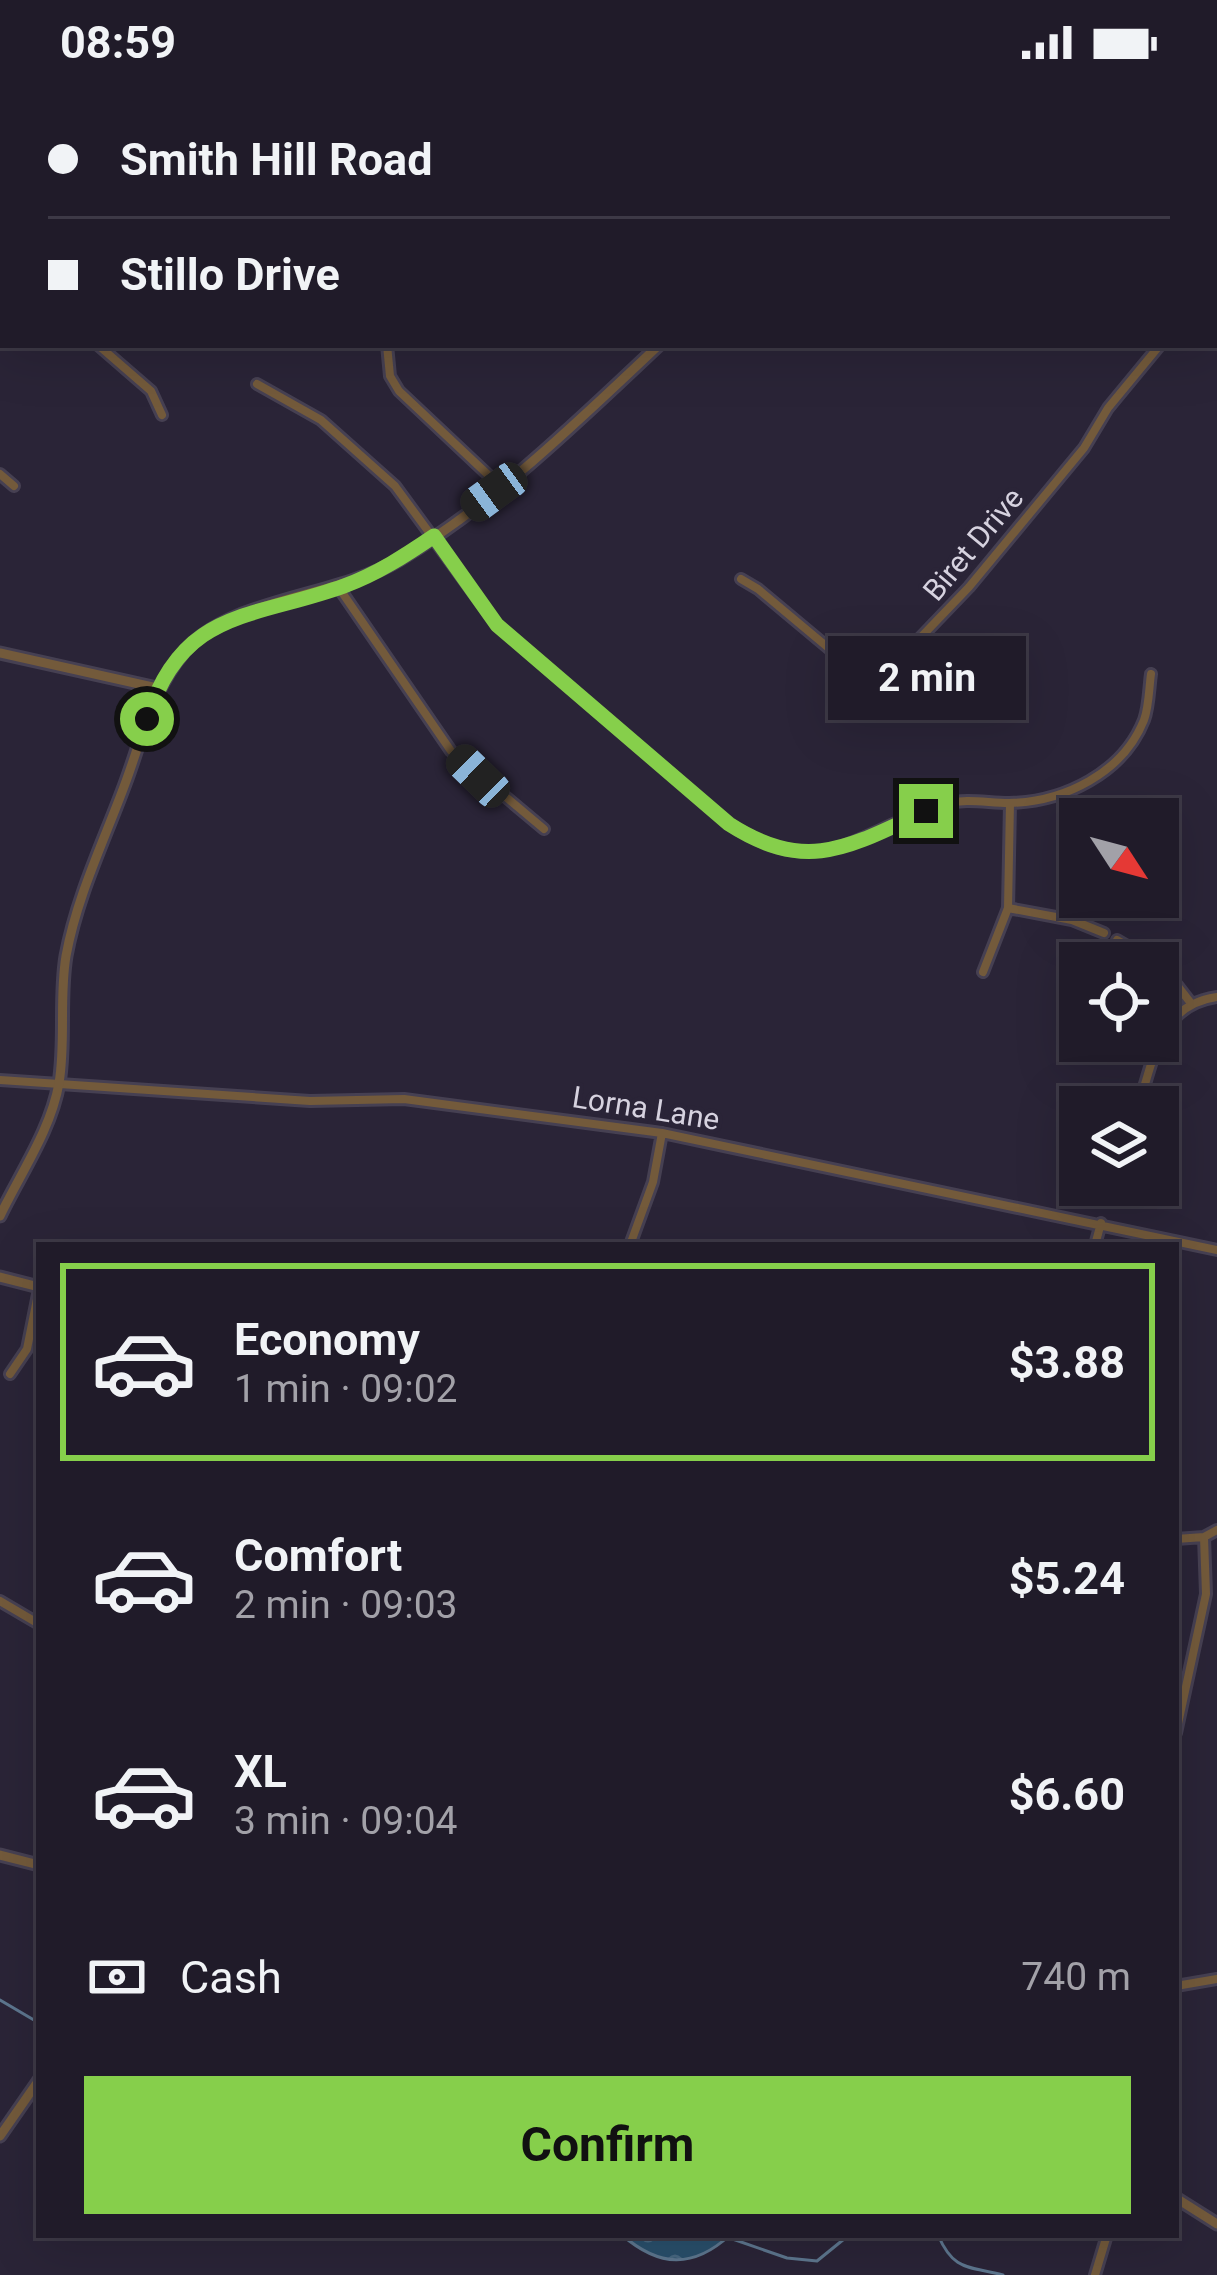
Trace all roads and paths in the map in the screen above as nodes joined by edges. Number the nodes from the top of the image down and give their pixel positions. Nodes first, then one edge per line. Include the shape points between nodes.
1 (101, 348) edge
2 (387, 348) edge
3 (655, 348) edge
4 (1158, 348) edge
5 (257, 384) dead end
6 (162, 416) dead end
7 (0, 474) edge
8 (14, 485) dead end
9 (501, 487) junction
10 (434, 536) junction
11 (741, 580) dead end
12 (339, 588) junction
13 (0, 653) edge
14 (1151, 674) dead end
15 (157, 688) junction
16 (1010, 803) junction
17 (544, 829) dead end
18 (1008, 908) junction
19 (1104, 933) dead end
20 (1117, 940) dead end
21 (983, 972) dead end
22 (1217, 997) edge
23 (1190, 1002) junction
24 (0, 1080) edge
25 (59, 1084) junction
26 (1145, 1086) edge
27 (662, 1133) junction
28 (0, 1216) edge
29 (1101, 1223) junction
30 (631, 1242) edge
31 (1096, 1242) edge
32 (1217, 1250) edge
33 (0, 1277) edge
34 (36, 1287) edge
35 (36, 1303) edge
36 (10, 1374) dead end
37 (1217, 1530) edge
38 (1204, 1537) junction
39 (1179, 1539) edge
40 (0, 1601) edge
41 (36, 1622) edge
42 (1179, 1719) edge
43 (0, 1855) edge
44 (36, 1864) edge
45 (1217, 1978) edge
46 (1179, 1985) edge
47 (36, 2084) edge
48 (0, 2136) edge
49 (1179, 2200) edge
50 (1217, 2224) edge
51 (1106, 2238) edge
52 (1095, 2275) edge

1 - 6 street via 151,391
2 - 9 street via 399,391
3 - 9 street
4 - 11 street, Biret Drive via 969,587 874,686
5 - 10 street via 321,420 394,486
7 - 8 street
9 - 10 street
10 - 12 street
10 - 16 street via 497,625 760,844 789,853 830,850 950,803
12 - 15 street via 227,620 186,649
12 - 17 street via 452,751
13 - 15 street
14 - 16 street via 1144,720 1120,756 1067,793
15 - 25 street via 74,922
16 - 18 street
18 - 19 street
18 - 21 street
20 - 23 street via 1163,967
22 - 23 street
23 - 26 street via 1162,1037
24 - 25 street, Lorna Lane
25 - 27 street, Lorna Lane via 310,1101 404,1099
25 - 28 street
27 - 29 street, Lorna Lane
27 - 30 street
29 - 31 street
29 - 32 street, Lorna Lane
33 - 34 street
35 - 36 street via 27,1349
37 - 38 street
38 - 39 street
38 - 42 street via 1206,1594
40 - 41 street
43 - 44 street
45 - 46 street
47 - 48 street
49 - 50 street
51 - 52 street

